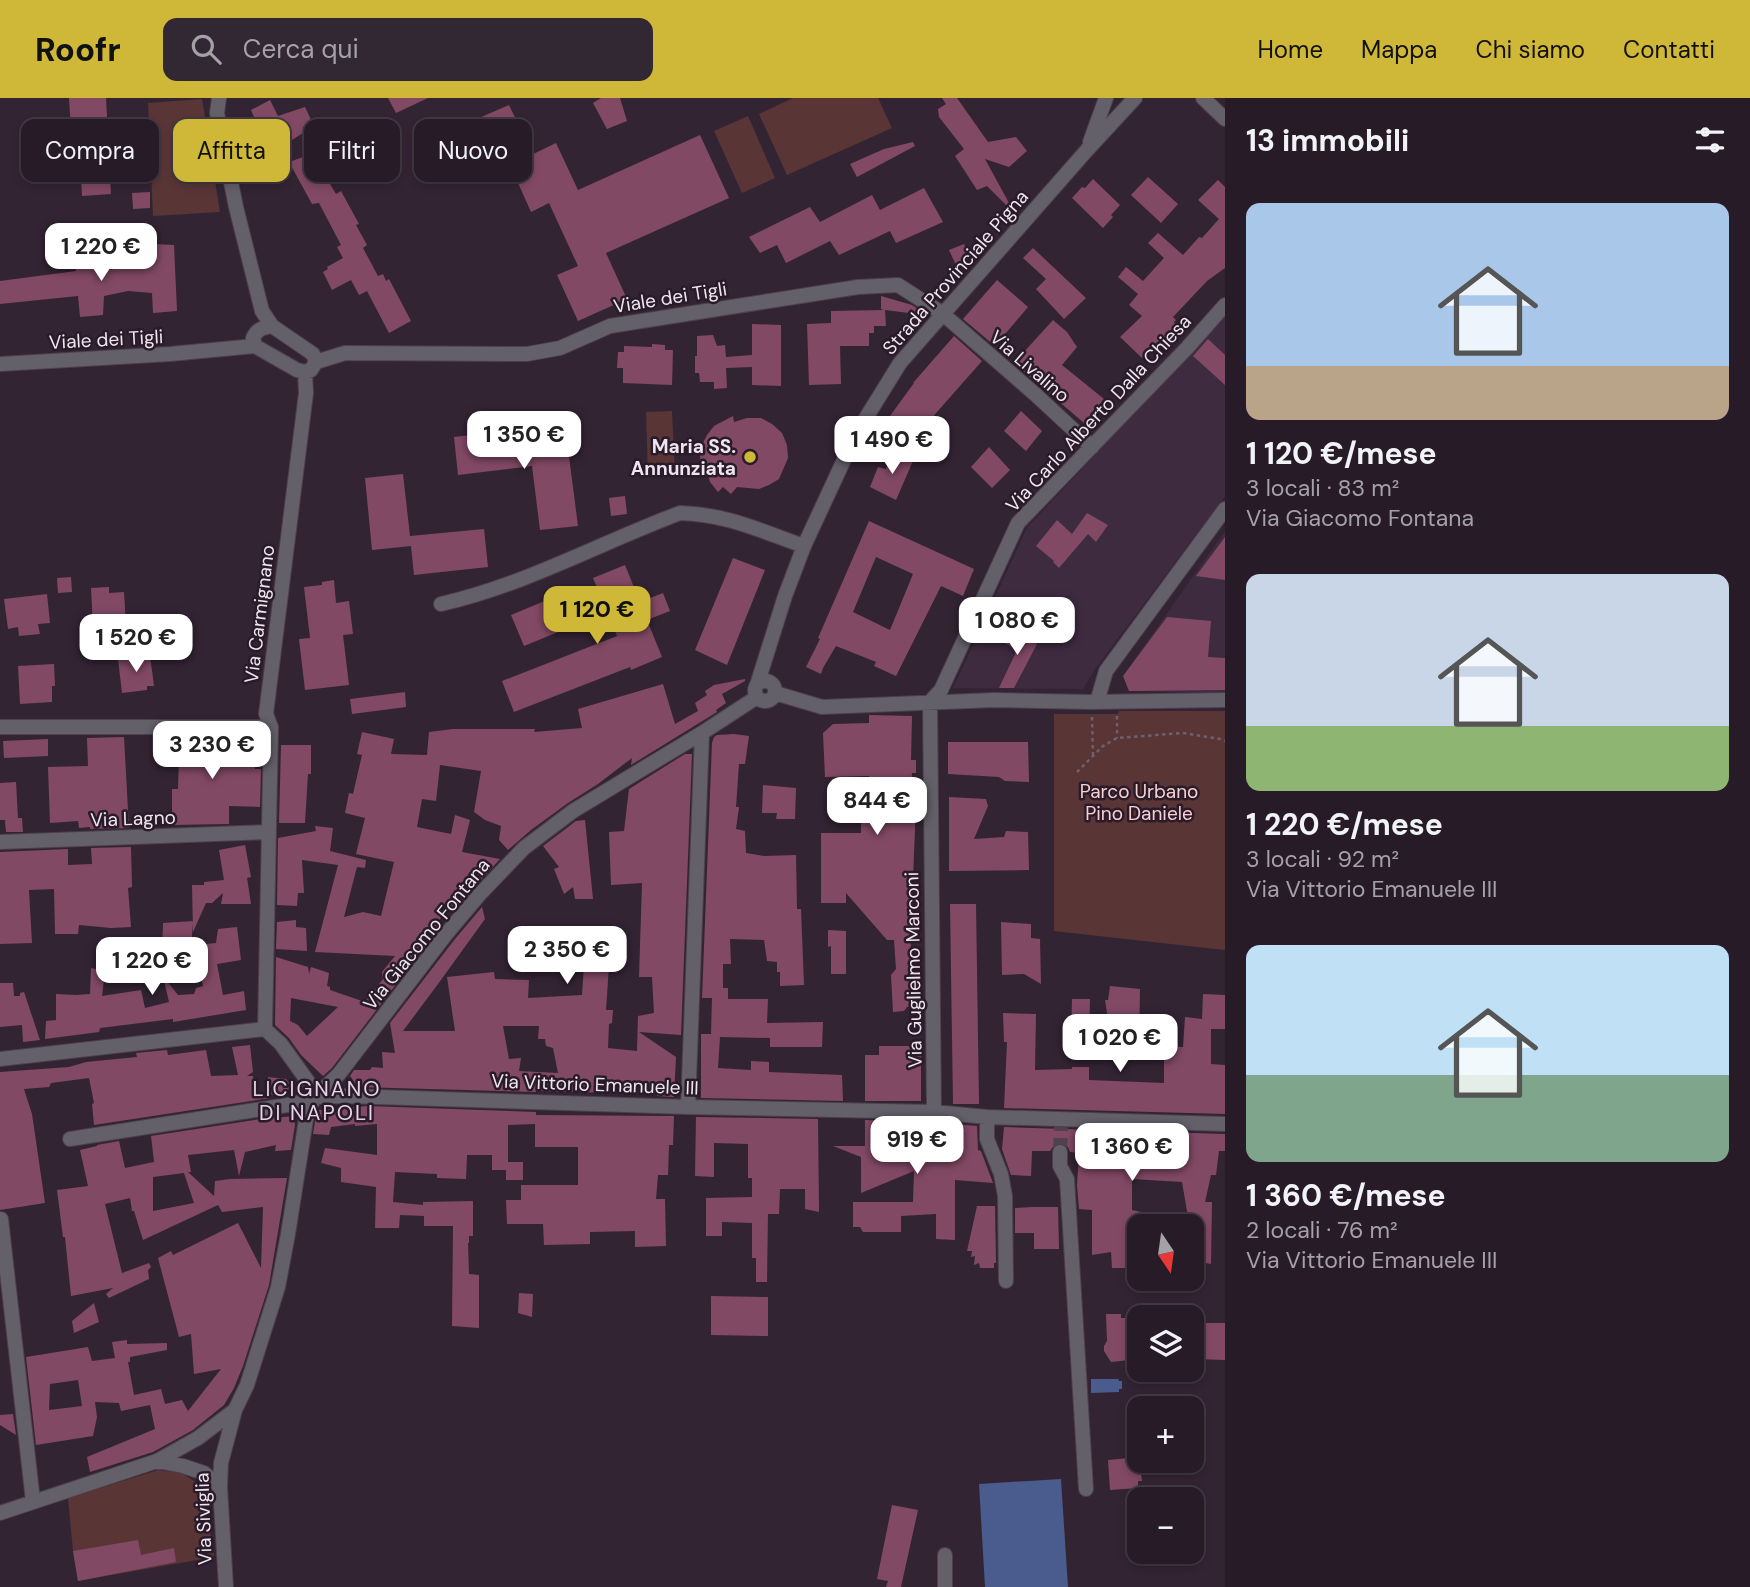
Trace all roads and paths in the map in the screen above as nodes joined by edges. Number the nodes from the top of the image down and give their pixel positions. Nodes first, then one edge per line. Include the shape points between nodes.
1 (219, 98) edge
2 (1106, 98) edge
3 (1135, 98) edge
4 (1203, 98) edge
5 (1225, 119) edge
6 (1087, 150) junction
7 (1225, 305) edge
8 (943, 314) junction
9 (272, 326) junction
10 (255, 346) junction
11 (0, 363) edge
12 (310, 367) junction
13 (1092, 447) junction
14 (1225, 509) edge
15 (804, 546) junction
16 (442, 604) dead end
17 (757, 691) junction
18 (1225, 700) edge
19 (930, 702) junction
20 (1094, 706) junction
21 (1116, 711) dead end
22 (0, 727) edge
23 (271, 727) junction
24 (702, 733) junction
25 (1117, 738) junction
26 (1225, 741) edge
27 (1093, 756) junction
28 (1077, 772) dead end
29 (268, 832) junction
30 (0, 842) edge
31 (265, 1029) junction
32 (0, 1059) edge
33 (315, 1097) junction
34 (688, 1107) junction
35 (934, 1112) junction
36 (987, 1117) junction
37 (1225, 1124) edge
38 (70, 1139) dead end
39 (1060, 1152) tunnel mouth
40 (1, 1219) edge
41 (1006, 1282) dead end
42 (235, 1410) junction
43 (158, 1461) junction
44 (220, 1487) junction
45 (1086, 1489) dead end
46 (33, 1501) junction
47 (0, 1513) edge
48 (945, 1555) dead end
49 (226, 1587) edge
50 (945, 1587) edge

1 - 9 street via 217,113 236,207 262,312
2 - 6 street
3 - 6 street, Strada Provinciale Pigna
4 - 5 street
6 - 8 street, Strada Provinciale Pigna
7 - 13 street, Via Carlo Alberto Dalla Chiesa
8 - 12 street, Viale dei Tigli via 898,285 858,287 610,326 561,348 527,354 345,353
8 - 13 street, Via Livalino
8 - 15 street, Strada Provinciale Pigna via 900,363 856,434
9 - 10 street via 256,331
9 - 12 street via 313,355
10 - 11 street, Viale dei Tigli
10 - 12 street via 297,370
12 - 23 street, Via Carmignano via 266,714
13 - 19 street, Via Carlo Alberto Dalla Chiesa via 1018,523 941,690
14 - 20 street via 1106,671
15 - 16 street via 726,518 680,513 507,586
15 - 17 street, Strada Provinciale Pigna
17 - 19 street via 763,701 775,693 822,707
17 - 24 street, Via Giacomo Fontana
18 - 20 street
19 - 20 street via 994,700
19 - 35 street, Via Guglielmo Marconi
20 - 27 path
21 - 25 path
22 - 23 street
23 - 29 street, Via Carmignano
24 - 33 street, Via Giacomo Fontana via 573,811 517,855 447,933 340,1074
24 - 34 street
25 - 26 path via 1183,733
25 - 27 path
27 - 28 path
29 - 30 street, Via Lagno
29 - 31 street, Via Carmignano
31 - 32 street
31 - 33 street via 281,1044
33 - 34 street, Via Vittorio Emanuele III
33 - 38 street via 208,1119
33 - 42 street, Via Siviglia via 307,1114 278,1287
34 - 35 street, Via Vittorio Emanuele III
35 - 36 street, Via Vittorio Emanuele III
36 - 37 street, Via Vittorio Emanuele III via 1061,1123
36 - 41 street via 987,1139 1005,1196
39 - 45 street via 1060,1166 1067,1179
40 - 46 street
42 - 43 street
42 - 44 street, Via Siviglia via 221,1463
43 - 44 street via 204,1474
43 - 46 street
44 - 49 street, Via Siviglia
46 - 47 street
48 - 50 street

